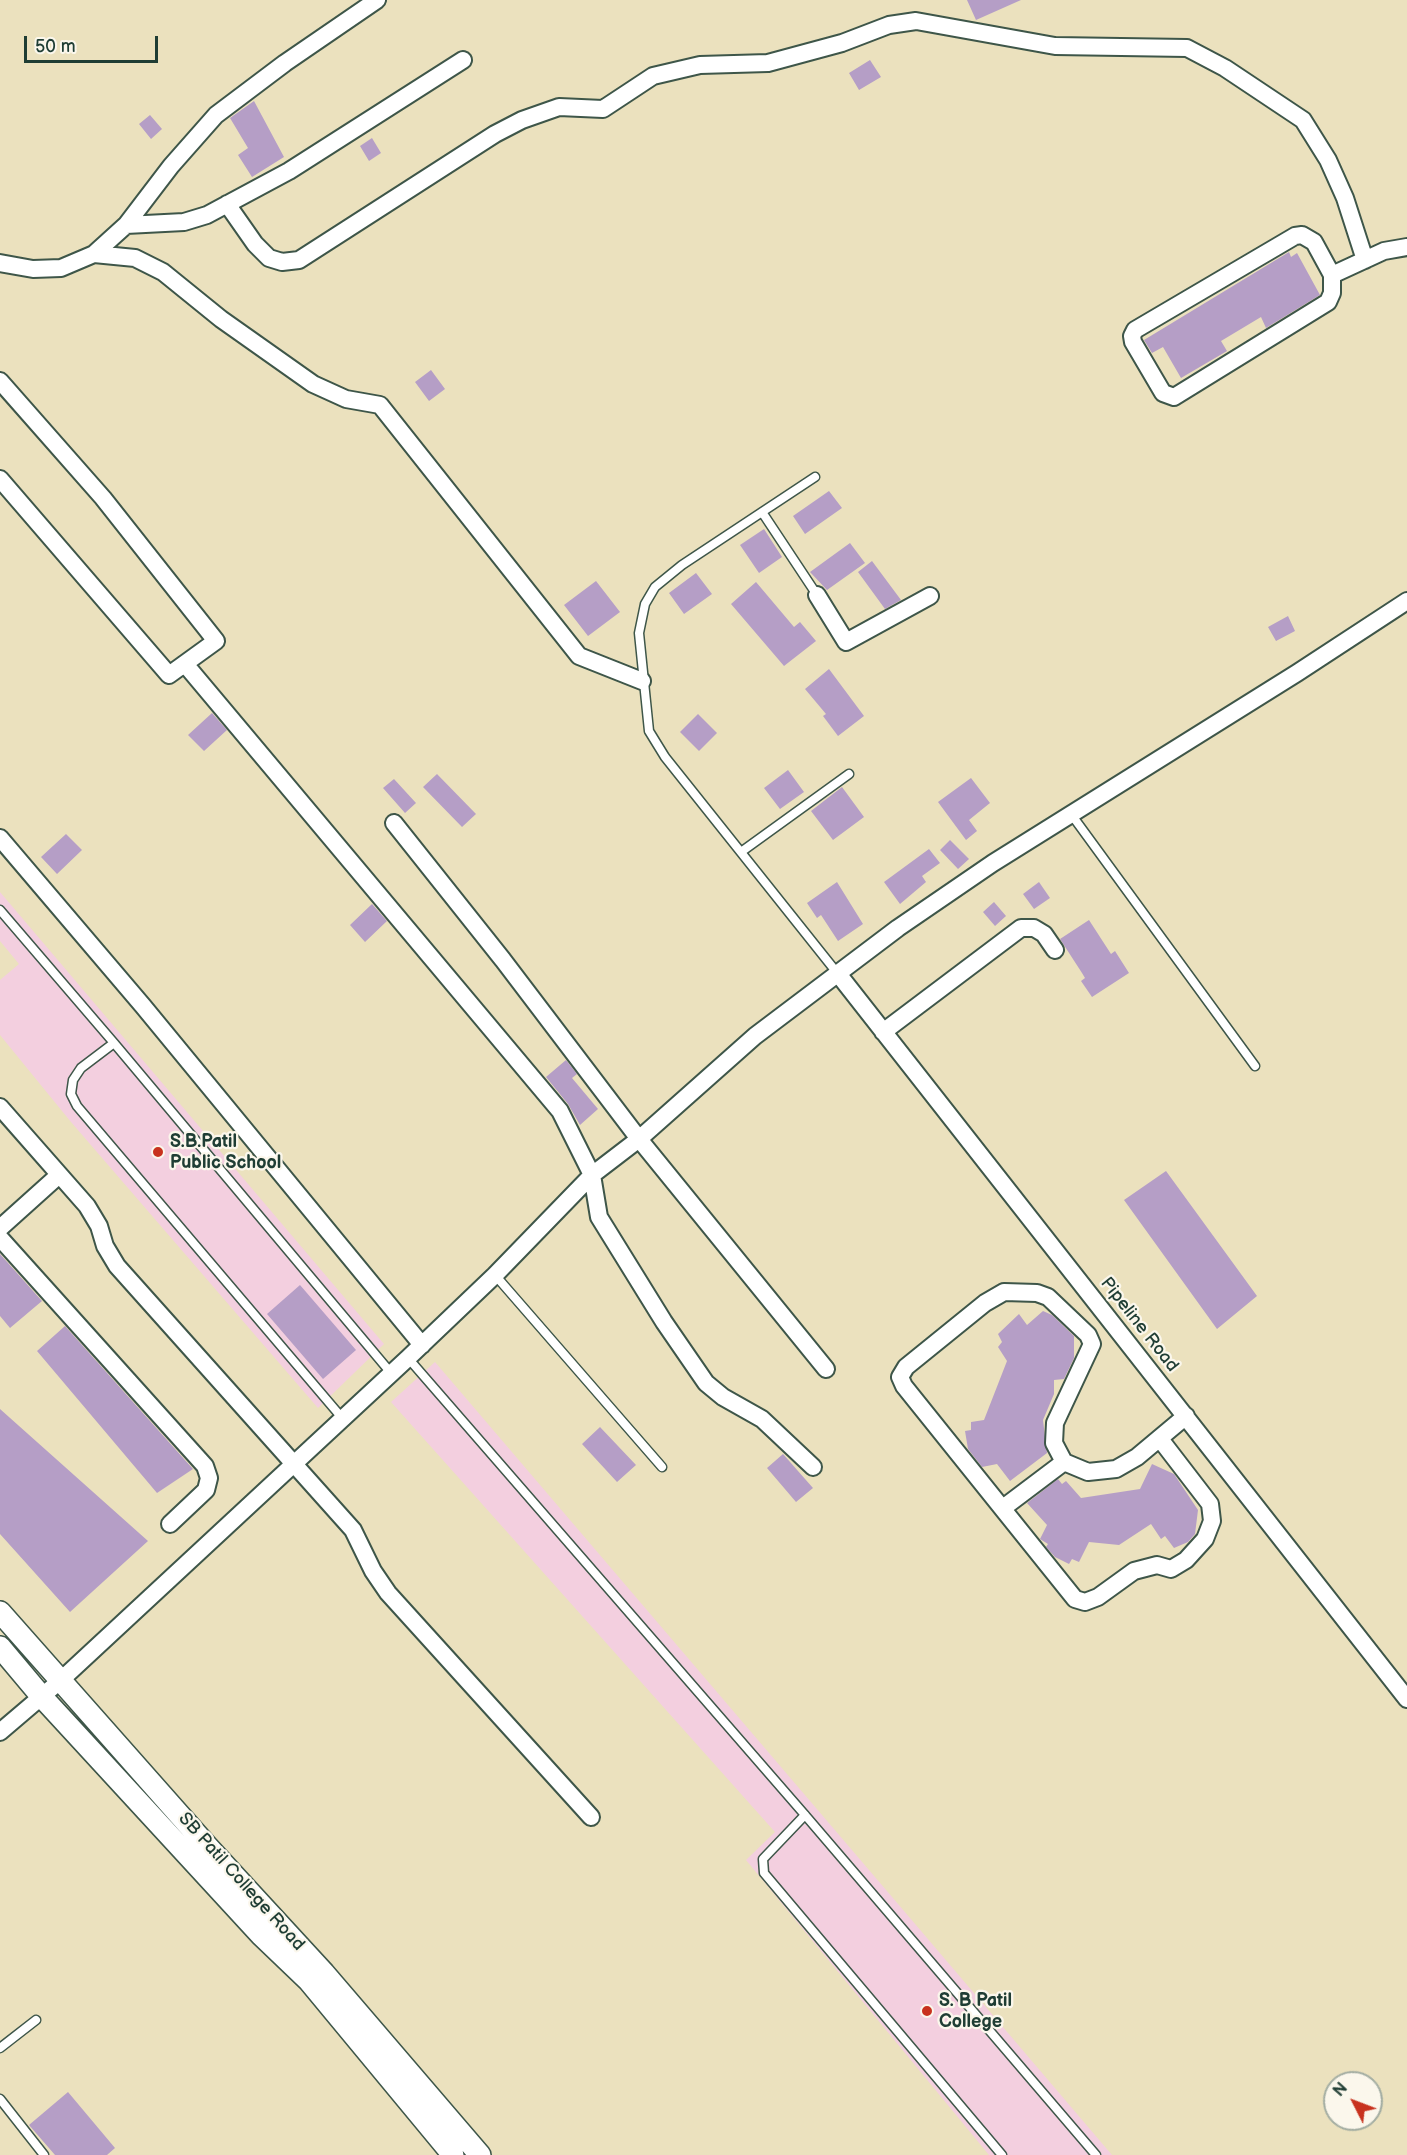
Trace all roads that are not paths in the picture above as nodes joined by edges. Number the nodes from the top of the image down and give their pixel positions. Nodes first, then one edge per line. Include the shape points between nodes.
1 (377, 0) edge
2 (463, 60) dead end
3 (227, 204) junction
4 (126, 225) junction
5 (1407, 248) edge
6 (94, 254) junction
7 (1365, 260) junction
8 (0, 263) edge
9 (1332, 275) junction
10 (0, 381) edge
11 (815, 477) dead end
12 (0, 479) edge
13 (762, 512) junction
14 (817, 596) joint
15 (930, 596) dead end
16 (1407, 601) edge
17 (185, 664) junction
18 (642, 681) junction
19 (849, 774) dead end
20 (1071, 814) junction
21 (394, 823) dead end
22 (0, 838) edge
23 (741, 852) junction
24 (0, 910) edge
25 (1055, 950) dead end
26 (839, 975) junction
27 (884, 1032) junction
28 (114, 1043) junction
29 (1255, 1066) dead end
30 (0, 1107) edge
31 (639, 1139) junction
32 (59, 1175) junction
33 (592, 1175) junction
34 (0, 1228) edge
35 (0, 1238) edge
36 (495, 1275) junction
37 (422, 1345) junction
38 (408, 1358) junction
39 (825, 1369) dead end
40 (391, 1373) junction
41 (1186, 1416) junction
42 (343, 1419) junction
43 (1160, 1439) junction
44 (1064, 1462) junction
45 (294, 1464) junction
46 (662, 1467) dead end
47 (813, 1467) dead end
48 (1003, 1508) junction
49 (170, 1524) dead end
50 (0, 1612) edge
51 (0, 1647) edge
52 (61, 1680) junction
53 (42, 1697) junction
54 (1407, 1699) edge
55 (0, 1732) edge
56 (805, 1815) junction
57 (591, 1817) dead end
58 (176, 1827) junction
59 (269, 1928) junction
60 (36, 2020) dead end
61 (0, 2048) edge
62 (0, 2099) edge
63 (44, 2155) edge
64 (453, 2155) edge
65 (480, 2155) edge
66 (1002, 2155) edge
67 (1096, 2155) edge

1 - 4 street via 216,115
2 - 3 street via 289,171
3 - 4 street via 184,222
3 - 7 street via 269,258 282,262 299,260 522,120 559,107 603,109 653,76 690,67 768,63 842,43 889,25 916,21 1055,45 1188,48 1303,120 1328,160 1345,198
4 - 6 street
5 - 7 street via 1391,249
6 - 8 street via 61,268 33,269
6 - 18 street via 135,258 163,272 221,319 314,384 346,399 380,405 579,656
7 - 9 street
9 - 9 street via 1332,293 1321,308 1174,398 1163,393 1133,342 1132,336 1142,325 1295,236 1302,235 1314,242
10 - 17 street via 103,498 216,641
11 - 13 lane
12 - 17 street via 169,675
13 - 14 lane
13 - 18 lane via 682,565 655,588 645,604 639,633
14 - 15 street via 846,642
16 - 20 street
17 - 33 street via 560,1112
18 - 23 lane via 649,731
19 - 23 lane
20 - 26 street via 940,899
20 - 29 lane
21 - 31 street
22 - 37 street
23 - 26 lane
24 - 28 lane
25 - 27 street via 1044,934 1034,928 1021,928
26 - 27 street, Pipeline Road
26 - 31 street via 755,1036
27 - 41 street, Pipeline Road
28 - 40 lane
28 - 42 lane via 81,1068 72,1080 71,1094 77,1106
30 - 32 street
31 - 33 street
31 - 39 street
32 - 34 street
32 - 45 street via 87,1206 117,1266
33 - 36 street
33 - 47 street via 599,1217 706,1383 762,1419
35 - 49 street via 205,1466 209,1479 206,1490
36 - 37 street
36 - 46 lane
37 - 38 street
38 - 40 street
38 - 56 lane
40 - 42 street
41 - 43 street
41 - 54 street, Pipeline Road
42 - 45 street
43 - 44 street via 1116,1469 1088,1472
43 - 48 street via 1210,1504 1212,1521 1205,1539 1186,1560 1171,1569 1157,1565 1134,1571 1098,1598 1085,1602 1075,1599
44 - 48 street
44 - 48 street via 1054,1443 1054,1423 1092,1344 1088,1335 1048,1297 1004,1292 906,1367 900,1377
45 - 52 street
45 - 57 street via 353,1530 388,1593
50 - 52 street, SB Patil College Road
51 - 53 street, SB Patil College Road
52 - 53 street
52 - 58 street, SB Patil College Road
53 - 55 street
53 - 58 street, SB Patil College Road
56 - 66 lane via 763,1859 764,1873
56 - 67 lane
58 - 59 street, SB Patil College Road
59 - 64 street, SB Patil College Road
59 - 65 street, SB Patil College Road
60 - 61 lane
62 - 63 lane

